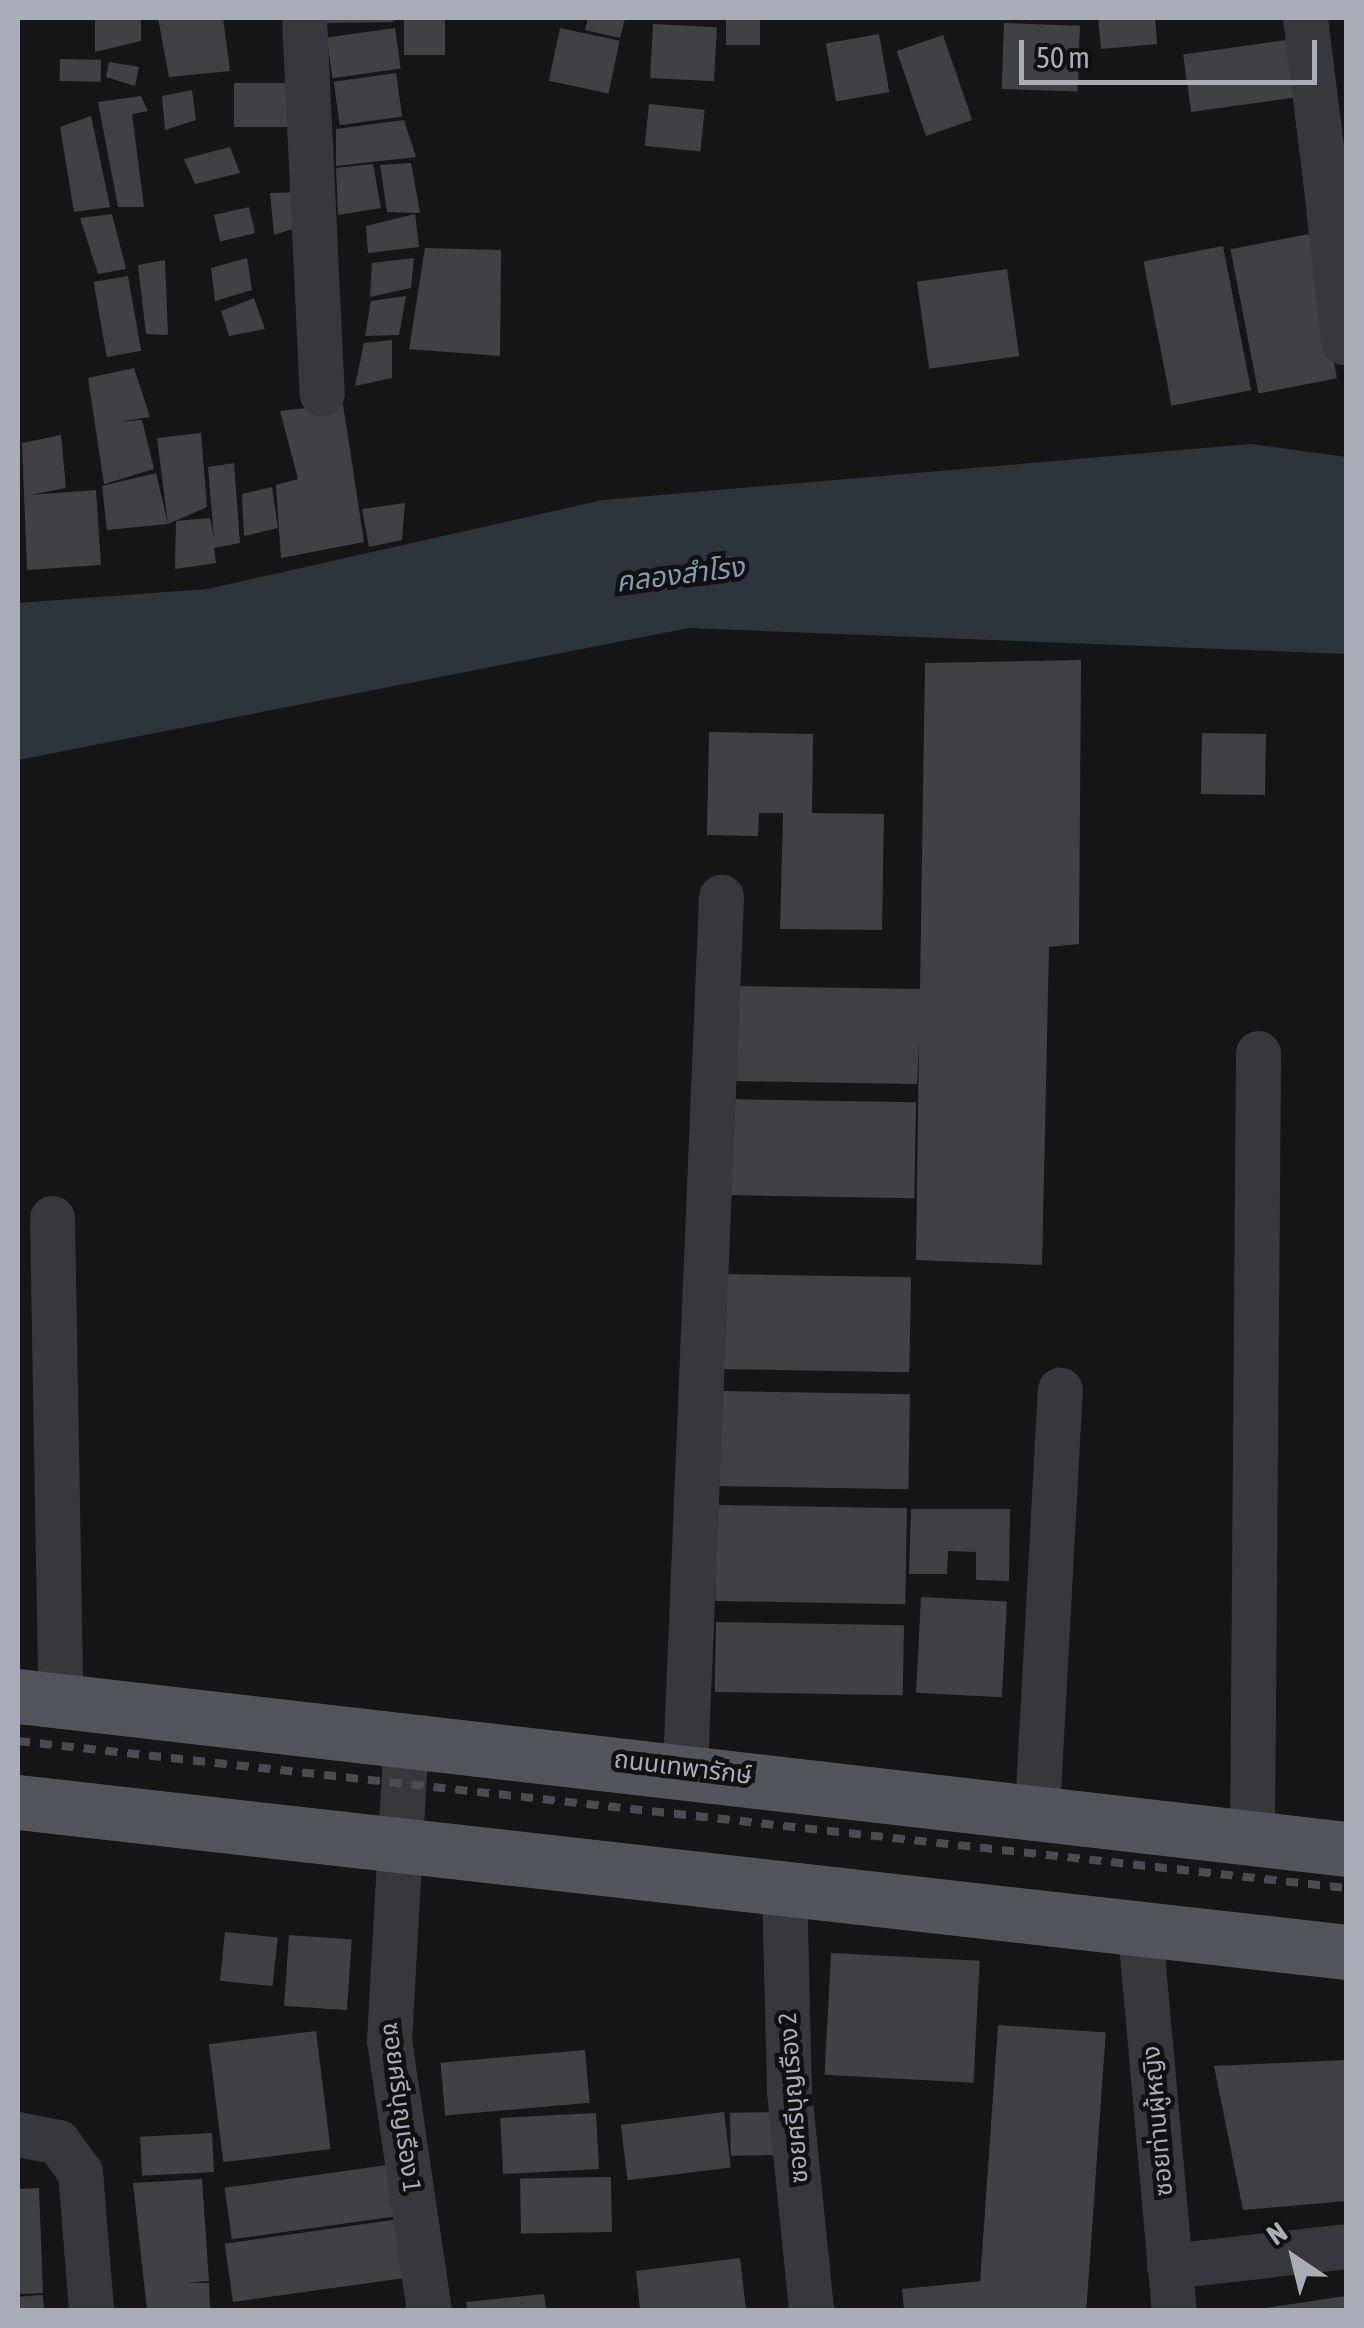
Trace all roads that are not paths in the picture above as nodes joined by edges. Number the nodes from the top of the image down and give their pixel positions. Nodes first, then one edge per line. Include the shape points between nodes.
1 (304, 18) edge
2 (1305, 18) edge
3 (1336, 178) edge
4 (1343, 342) dead end
5 (322, 394) dead end
6 (720, 897) dead end
7 (1258, 1054) dead end
8 (52, 1218) dead end
9 (1060, 1390) dead end
10 (39, 1698) edge
11 (406, 1736) junction
12 (685, 1767) junction
13 (18, 1802) edge
14 (1037, 1811) junction
15 (1252, 1837) junction
16 (401, 1842) junction
17 (1346, 1849) edge
18 (784, 1886) junction
19 (1140, 1932) junction
20 (1346, 1952) edge
21 (18, 2134) edge
22 (1346, 2246) edge
23 (1169, 2266) junction
24 (91, 2310) edge
25 (430, 2310) edge
26 (811, 2310) edge
27 (1174, 2310) edge

1 - 5 street
2 - 3 street
3 - 4 street
6 - 12 street
7 - 15 street
8 - 10 street
9 - 14 street
10 - 11 main road, ถนนเทพารักษ์
11 - 12 main road, ถนนเทพารักษ์
11 - 16 street, ซอยศรีบุญเรือง 1
12 - 14 main road, ถนนเทพารักษ์
13 - 16 main road
14 - 15 main road, ถนนเทพารักษ์
15 - 17 main road, ถนนเทพารักษ์
16 - 18 main road
16 - 25 street, ซอยศรีบุญเรือง 1 via 389,2040
18 - 19 main road
18 - 26 street, ซอยศรีบุญเรือง 2 via 789,2092
19 - 20 main road
19 - 23 street, ซอยท่านผู้หญิง
21 - 24 street via 58,2142 80,2172
22 - 23 street
23 - 27 street, ซอยท่านผู้หญิง

